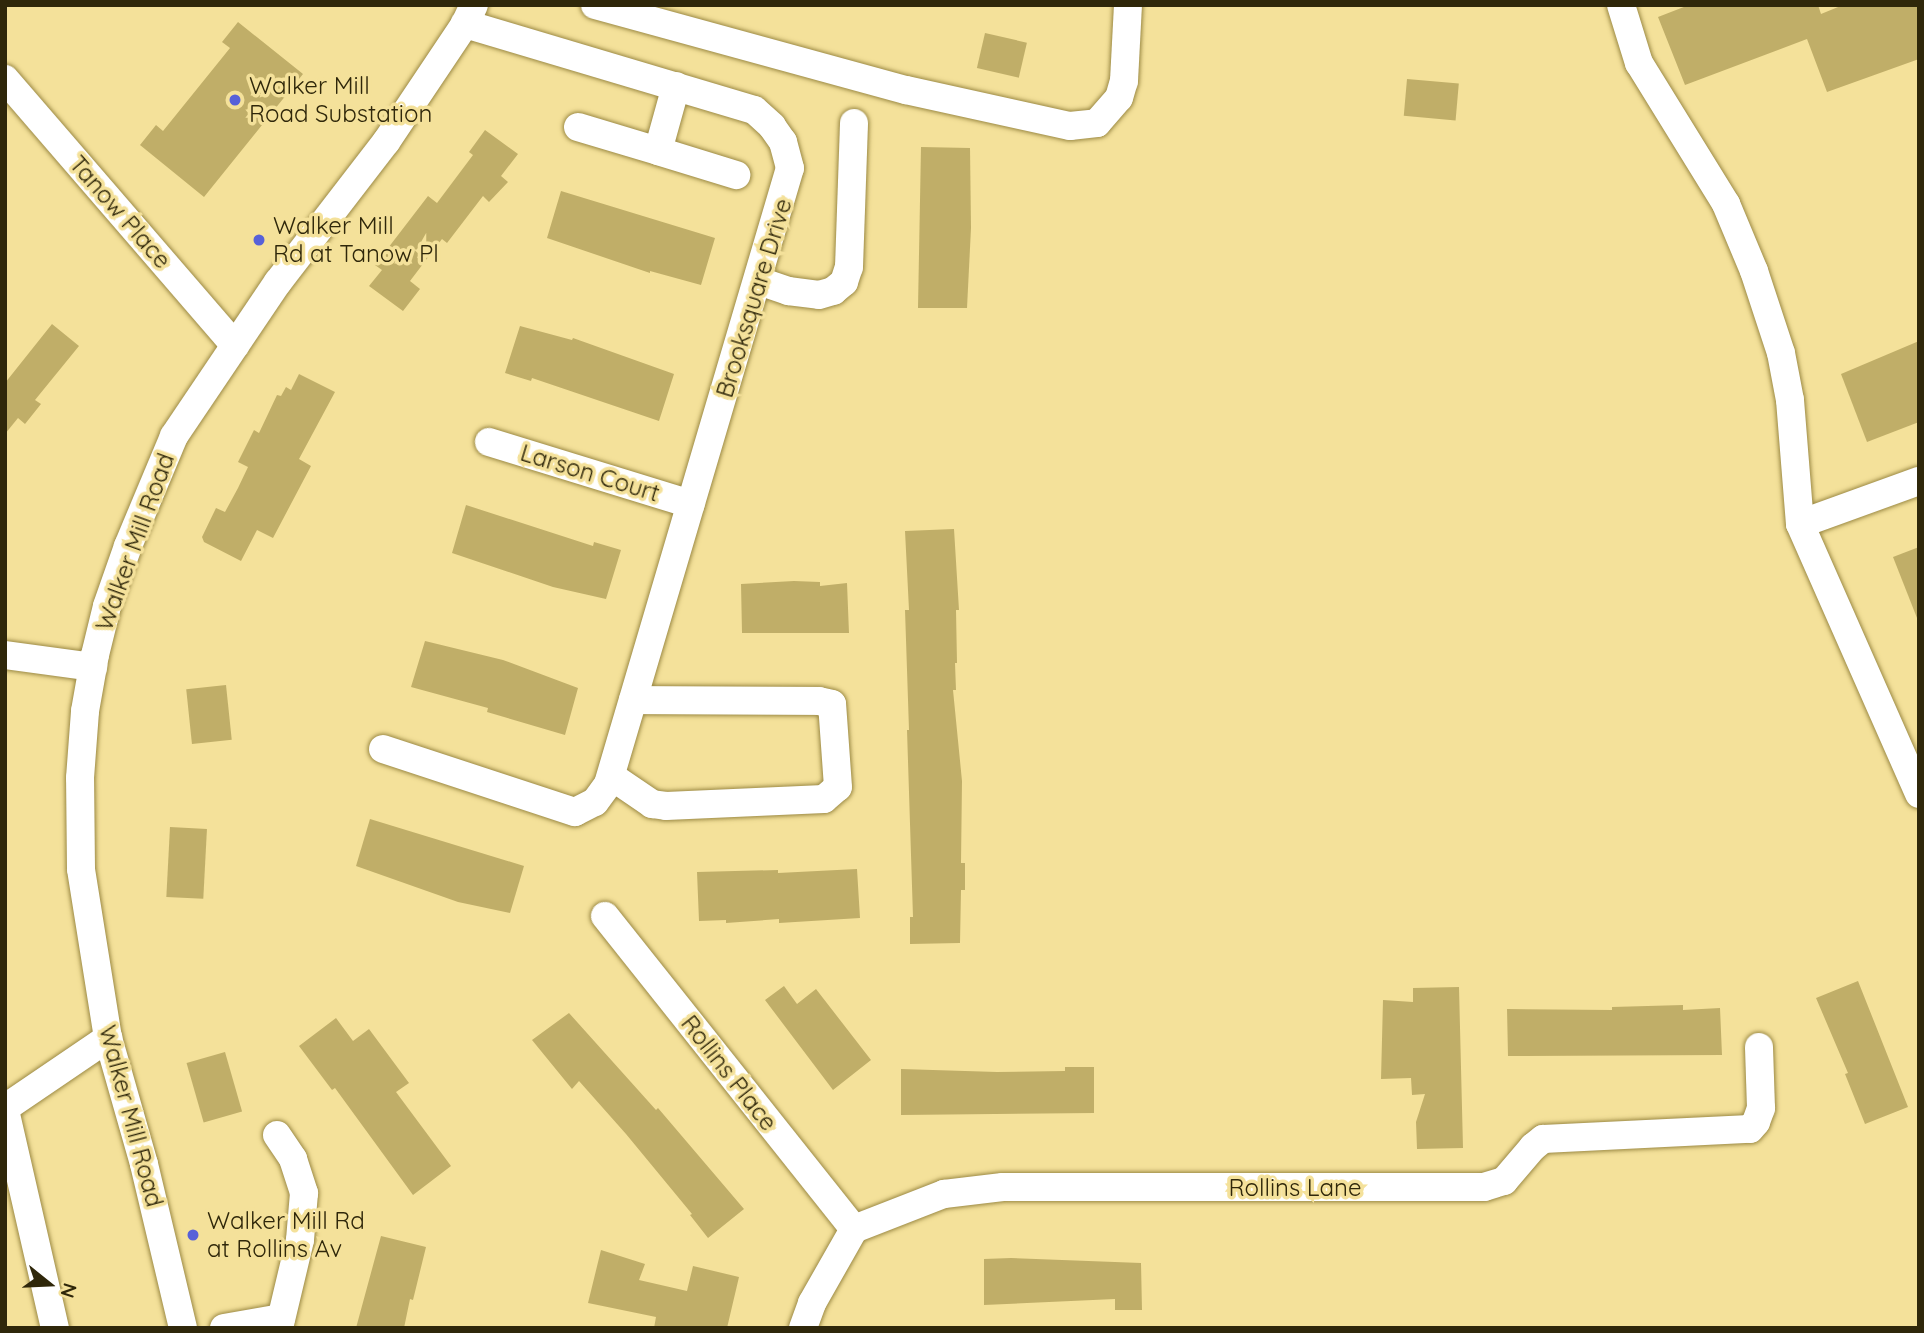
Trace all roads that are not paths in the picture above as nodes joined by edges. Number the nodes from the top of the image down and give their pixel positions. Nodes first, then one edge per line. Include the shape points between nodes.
1 (595, 5) edge
2 (1128, 5) edge
3 (1621, 5) edge
4 (469, 15) edge
5 (5, 79) edge
6 (676, 86) junction
7 (854, 123) dead end
8 (578, 127) dead end
9 (658, 151) junction
10 (736, 175) dead end
11 (759, 281) junction
12 (235, 345) junction
13 (489, 442) dead end
14 (1919, 481) edge
15 (691, 504) junction
16 (1800, 524) junction
17 (5, 655) edge
18 (93, 667) junction
19 (633, 700) junction
20 (383, 750) dead end
21 (610, 780) junction
22 (1919, 794) edge
23 (605, 916) dead end
24 (108, 1038) junction
25 (1759, 1047) dead end
26 (5, 1109) edge
27 (277, 1135) dead end
28 (853, 1229) junction
29 (280, 1323) edge
30 (55, 1328) edge
31 (183, 1328) edge
32 (224, 1328) edge
33 (803, 1328) edge

1 - 2 street via 906,90 1070,126 1097,123 1119,97
3 - 16 street via 1639,63 1726,205 1754,271 1781,353 1790,400
4 - 6 street, Brooksquare Drive
4 - 12 street, Walker Mill Road via 386,142
5 - 12 street, Tanow Place
6 - 9 street
6 - 11 street, Brooksquare Drive via 754,110 783,142 790,168 788,186
7 - 11 street via 849,267 844,282 833,292 818,295
8 - 9 street
9 - 10 street
11 - 15 street, Brooksquare Drive
12 - 18 street, Walker Mill Road via 174,436 153,480 107,606
13 - 15 street, Larson Court
14 - 16 street
15 - 19 street, Brooksquare Drive
16 - 22 street
17 - 18 street
18 - 24 street, Walker Mill Road via 80,778 81,869
19 - 21 street, Brooksquare Drive
19 - 21 street via 832,704 838,786 824,799 666,806 652,804
20 - 21 street via 576,812 594,802
23 - 28 street, Rollins Place
24 - 26 street
24 - 31 street, Walker Mill Road
25 - 28 street, Rollins Lane via 1761,1108 1749,1129 1544,1139 1504,1181 1484,1187 968,1189
26 - 30 street
27 - 29 street via 293,1159 304,1193 300,1240
28 - 33 street
29 - 32 street

